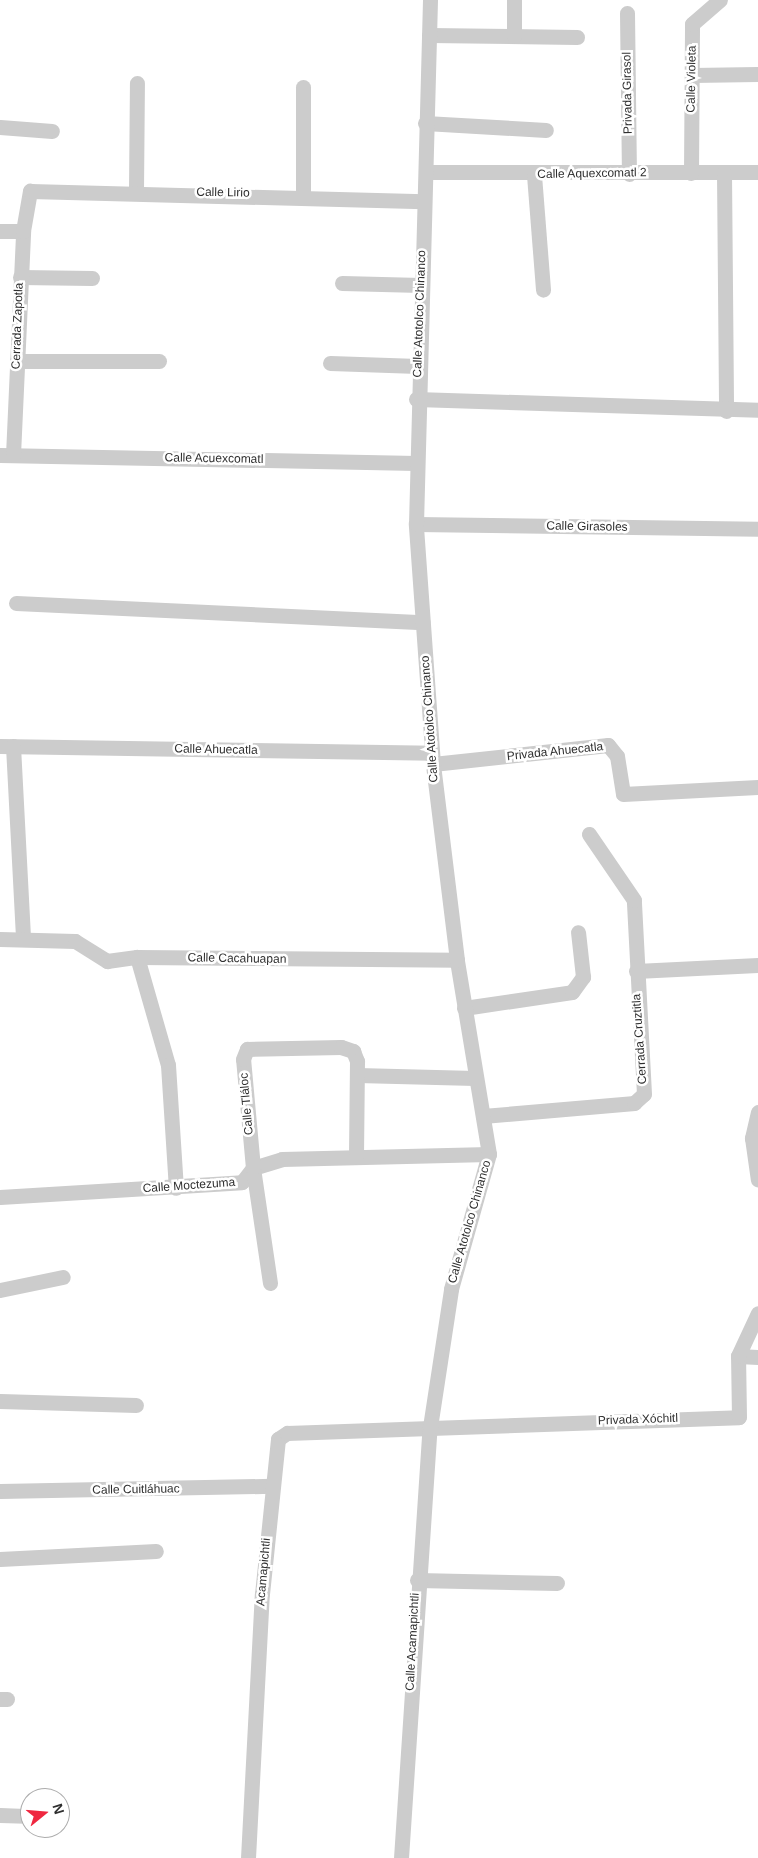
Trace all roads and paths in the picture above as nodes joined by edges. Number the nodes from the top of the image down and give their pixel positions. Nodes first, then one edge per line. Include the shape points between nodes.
1 (430, 0) edge
2 (514, 0) edge
3 (720, 0) edge
4 (627, 13) dead end
5 (429, 35) junction
6 (514, 36) junction
7 (577, 37) dead end
8 (758, 74) edge
9 (692, 75) junction
10 (137, 83) dead end
11 (303, 87) dead end
12 (425, 123) junction
13 (0, 127) edge
14 (546, 130) dead end
15 (52, 131) dead end
16 (426, 172) junction
17 (758, 172) edge
18 (691, 173) junction
19 (724, 173) junction
20 (628, 174) junction
21 (534, 175) junction
22 (136, 191) junction
23 (303, 195) junction
24 (26, 196) joint
25 (424, 200) junction
26 (0, 231) edge
27 (23, 231) junction
28 (20, 277) junction
29 (92, 278) dead end
30 (342, 283) dead end
31 (421, 284) junction
32 (543, 290) dead end
33 (17, 361) junction
34 (159, 361) dead end
35 (330, 363) dead end
36 (418, 366) junction
37 (416, 399) junction
38 (758, 410) edge
39 (726, 411) junction
40 (6, 455) edge
41 (416, 463) junction
42 (416, 524) junction
43 (758, 529) edge
44 (16, 603) dead end
45 (423, 622) junction
46 (6, 746) edge
47 (432, 758) junction
48 (758, 787) edge
49 (589, 834) dead end
50 (578, 932) dead end
51 (0, 939) edge
52 (23, 939) junction
53 (136, 957) junction
54 (457, 960) junction
55 (758, 965) edge
56 (636, 971) junction
57 (464, 1008) junction
58 (357, 1075) junction
59 (475, 1078) junction
60 (758, 1112) edge
61 (483, 1116) junction
62 (489, 1154) junction
63 (356, 1157) junction
64 (253, 1168) junction
65 (758, 1180) edge
66 (176, 1188) junction
67 (0, 1198) edge
68 (63, 1277) dead end
69 (270, 1283) dead end
70 (0, 1290) edge
71 (758, 1313) edge
72 (738, 1356) junction
73 (758, 1357) edge
74 (0, 1401) edge
75 (136, 1405) dead end
76 (430, 1427) junction
77 (272, 1486) junction
78 (0, 1491) edge
79 (156, 1551) dead end
80 (0, 1559) edge
81 (417, 1580) junction
82 (557, 1583) dead end
83 (0, 1815) edge
84 (20, 1816) edge
85 (248, 1858) edge
86 (401, 1858) edge

1 - 5 street, Calle Atotolco Chinanco
2 - 6 street
3 - 9 street, Calle Violeta via 692,24
4 - 20 street, Privada Girasol
5 - 6 street
5 - 12 street, Calle Atotolco Chinanco
6 - 7 street
8 - 9 street
9 - 18 street, Calle Violeta
10 - 22 street
11 - 23 street
12 - 14 street
12 - 16 street, Calle Atotolco Chinanco
13 - 15 street
16 - 21 street, Calle Aquexcomatl 2
16 - 25 street, Calle Atotolco Chinanco
17 - 19 street, Calle Aquexcomatl 2
18 - 19 street, Calle Aquexcomatl 2
18 - 20 street, Calle Aquexcomatl 2
19 - 39 street
20 - 21 street, Calle Aquexcomatl 2
21 - 32 street
22 - 23 street, Calle Lirio
22 - 24 street, Calle Lirio via 35,189
23 - 25 street, Calle Lirio
24 - 27 street, Cerrada Zapotla
25 - 31 street, Calle Atotolco Chinanco
26 - 27 street
27 - 28 street, Cerrada Zapotla
28 - 29 street
28 - 33 street, Cerrada Zapotla
30 - 31 street
31 - 36 street, Calle Atotolco Chinanco
33 - 34 street
33 - 40 street, Cerrada Zapotla
35 - 36 street
36 - 37 street, Calle Atotolco Chinanco
37 - 39 street
37 - 41 street, Calle Atotolco Chinanco
38 - 39 street
40 - 41 street, Calle Acuexcomatl
41 - 42 street, Calle Atotolco Chinanco
42 - 43 street, Calle Girasoles
42 - 45 street, Calle Atotolco Chinanco
44 - 45 street
45 - 47 street, Calle Atotolco Chinanco
46 - 47 street, Calle Ahuecatla
46 - 52 street
47 - 48 street, Privada Ahuecatla via 608,745 617,756 623,794
47 - 54 street, Calle Atotolco Chinanco
49 - 56 street via 634,900
50 - 57 street via 583,976 572,992
51 - 52 street
52 - 53 street, Calle Cacahuapan via 75,941 107,961
53 - 54 street, Calle Cacahuapan
53 - 66 street via 168,1065
54 - 57 street, Calle Atotolco Chinanco
55 - 56 street
56 - 61 street, Cerrada Cruztitla via 644,1094 634,1103
57 - 59 street, Calle Atotolco Chinanco
58 - 59 street
58 - 63 street, Calle Tláloc
58 - 64 street, Calle Tláloc via 353,1051 341,1047 247,1049 243,1059
59 - 61 street, Calle Atotolco Chinanco
60 - 65 street via 752,1138
61 - 62 street, Calle Atotolco Chinanco
62 - 63 street, Calle Moctezuma
62 - 76 street, Calle Atotolco Chinanco via 451,1289
63 - 64 street, Calle Moctezuma via 282,1159
64 - 66 street, Calle Moctezuma via 242,1182
64 - 69 street, Calle Tláloc
66 - 67 street, Calle Moctezuma
68 - 70 street
71 - 72 street, Privada Xóchitl
72 - 73 street
72 - 76 street, Privada Xóchitl via 739,1417
74 - 75 street
76 - 77 street, Acamapichtli via 287,1433 278,1439
76 - 81 street, Calle Acamapichtli
77 - 78 street, Calle Cuitláhuac
77 - 85 street, Acamapichtli
79 - 80 street
81 - 82 street
81 - 86 street, Calle Acamapichtli
83 - 84 street

